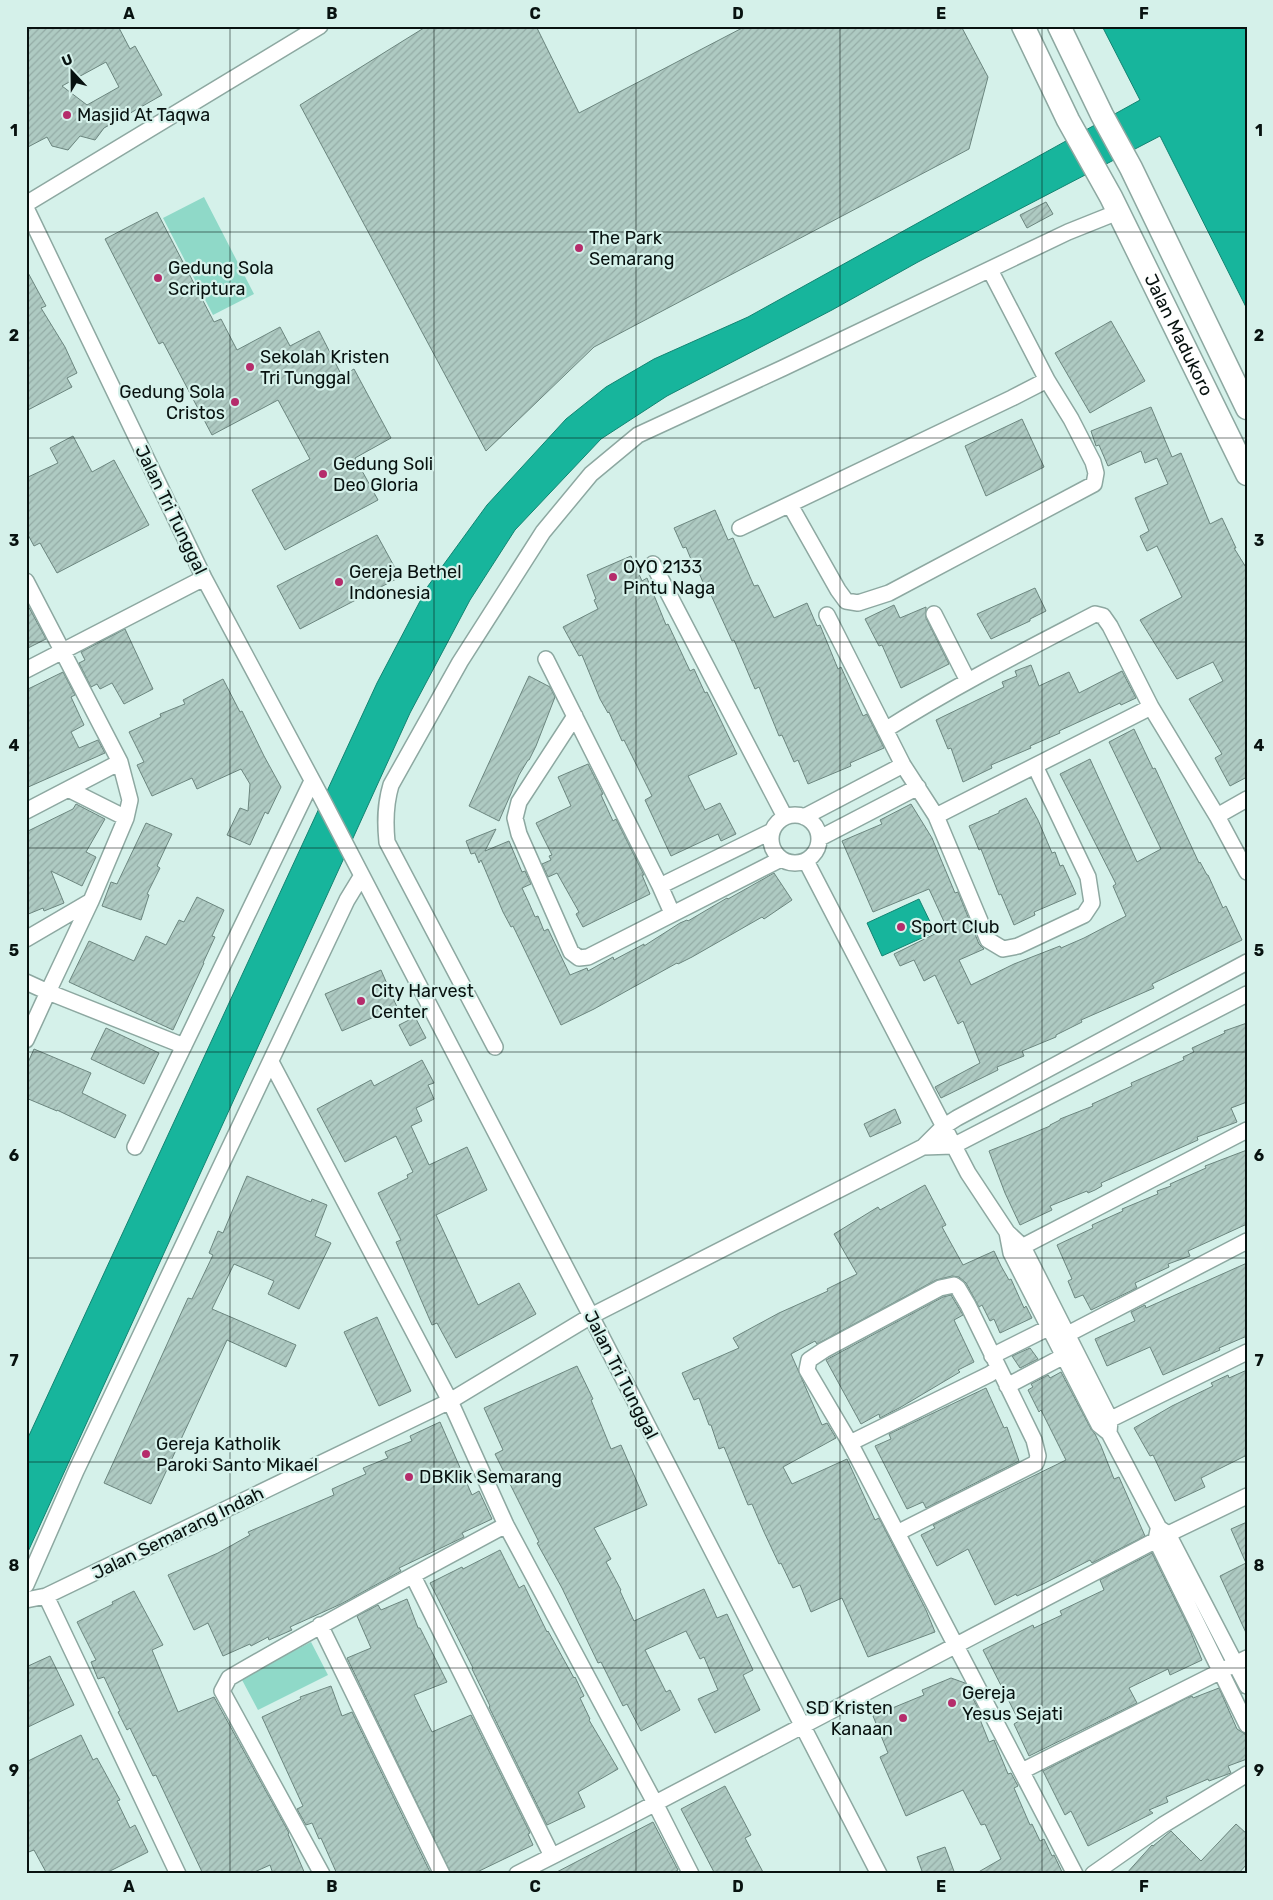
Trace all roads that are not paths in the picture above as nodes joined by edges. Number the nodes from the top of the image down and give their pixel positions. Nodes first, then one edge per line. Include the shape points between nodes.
1 (320, 26) edge
2 (1023, 26) edge
3 (1059, 26) edge
4 (1111, 198) junction
5 (26, 204) edge
6 (26, 208) edge
7 (31, 234) edge
8 (990, 270) junction
9 (1046, 380) junction
10 (1247, 408) edge
11 (1247, 474) edge
12 (790, 505) junction
13 (740, 528) dead end
14 (653, 564) dead end
15 (204, 578) junction
16 (26, 581) edge
17 (934, 614) dead end
18 (827, 615) dead end
19 (61, 651) junction
20 (546, 659) dead end
21 (26, 670) edge
22 (968, 681) junction
23 (1151, 707) junction
24 (575, 716) junction
25 (885, 730) junction
26 (120, 762) junction
27 (903, 765) junction
28 (1035, 766) junction
29 (315, 787) junction
30 (918, 787) junction
31 (68, 789) junction
32 (1247, 799) edge
33 (26, 811) edge
34 (804, 816) junction
35 (936, 816) junction
36 (1217, 816) junction
37 (126, 818) junction
38 (785, 818) junction
39 (772, 831) junction
40 (820, 838) junction
41 (781, 859) junction
42 (806, 861) junction
43 (1247, 872) edge
44 (361, 877) junction
45 (660, 886) junction
46 (91, 901) junction
47 (672, 913) junction
48 (26, 939) edge
49 (1247, 962) edge
50 (26, 982) edge
51 (48, 992) junction
52 (1247, 994) edge
53 (1128, 1026) junction
54 (26, 1040) edge
55 (184, 1046) junction
56 (495, 1047) dead end
57 (1140, 1050) junction
58 (271, 1062) junction
59 (943, 1127) junction
60 (1247, 1130) edge
61 (954, 1146) junction
62 (135, 1147) dead end
63 (923, 1147) junction
64 (1247, 1241) edge
65 (1017, 1250) junction
66 (591, 1316) junction
67 (1050, 1327) junction
68 (1068, 1334) junction
69 (1247, 1352) edge
70 (1064, 1356) junction
71 (994, 1362) junction
72 (1007, 1386) junction
73 (450, 1401) junction
74 (1106, 1426) junction
75 (850, 1443) junction
76 (1247, 1496) edge
77 (506, 1525) junction
78 (897, 1533) junction
79 (1161, 1534) junction
80 (413, 1576) junction
81 (26, 1585) edge
82 (46, 1596) junction
83 (26, 1600) edge
84 (320, 1625) junction
85 (956, 1645) junction
86 (1241, 1661) edge
87 (1220, 1672) junction
88 (1247, 1686) edge
89 (1247, 1725) edge
90 (801, 1726) junction
91 (1022, 1771) junction
92 (1247, 1774) edge
93 (655, 1803) junction
94 (552, 1856) junction
95 (178, 1874) edge
96 (322, 1874) edge
97 (442, 1874) edge
98 (517, 1874) edge
99 (691, 1874) edge
100 (879, 1874) edge
101 (1075, 1874) edge
102 (1093, 1874) edge

1 - 5 street
2 - 4 street, Jalan Madukoro
3 - 10 street, Jalan Madukoro
4 - 8 street via 1068,232
4 - 11 street, Jalan Madukoro
6 - 7 street, Jalan Tri Tunggal
7 - 15 street, Jalan Tri Tunggal
8 - 9 street
8 - 56 street via 638,435 591,474 543,532 460,662 391,785 385,823 387,842 395,859
9 - 12 street
9 - 12 street via 1093,462 1094,484 889,593 858,603 846,601
12 - 13 street
14 - 38 street
15 - 19 street
15 - 29 street, Jalan Tri Tunggal
16 - 19 street
17 - 22 street
18 - 25 street
19 - 21 street
19 - 26 street
20 - 24 street
22 - 23 street via 1095,614 1103,616 1110,626
22 - 25 street
23 - 28 street
23 - 36 street
24 - 45 street
24 - 47 street via 519,802 515,818 571,952 579,958 588,957
25 - 27 street
26 - 31 street
26 - 37 street via 130,800
27 - 30 street
27 - 34 street
28 - 35 street
28 - 35 street via 1088,877 1092,903 1084,914 1018,946 1004,949 988,940
29 - 44 street, Jalan Tri Tunggal
29 - 55 street
30 - 35 street
30 - 40 street
31 - 33 street
31 - 37 street
32 - 36 street
34 - 38 street
34 - 40 street via 812,821
36 - 43 street
37 - 46 street
38 - 39 street
39 - 41 street via 773,850
39 - 45 street
40 - 42 street via 818,847
41 - 42 street via 797,863
41 - 47 street
42 - 59 street
44 - 58 street via 347,900
44 - 66 street, Jalan Tri Tunggal
45 - 47 street
46 - 48 street
46 - 51 street
49 - 53 street
50 - 51 street
51 - 54 street
51 - 55 street
52 - 57 street
53 - 57 street
53 - 59 street
55 - 62 street
57 - 61 street
58 - 73 street
58 - 81 street via 76,1471
59 - 61 street
59 - 63 street
60 - 65 street
61 - 63 street
61 - 65 street
63 - 66 street, Jalan Semarang Indah
64 - 68 street
65 - 67 street
65 - 68 street
66 - 73 street, Jalan Semarang Indah
66 - 90 street, Jalan Tri Tunggal
67 - 70 street
67 - 71 street
68 - 74 street
69 - 74 street
70 - 72 street
70 - 74 street
71 - 72 street
71 - 75 street via 990,1374
71 - 75 street via 968,1305 954,1285 940,1288 824,1350 809,1360 807,1370
72 - 78 street via 1034,1440 1038,1456 1036,1464
73 - 77 street
73 - 82 street, Jalan Semarang Indah
74 - 79 street
75 - 78 street
76 - 79 street
77 - 80 street
77 - 93 street
78 - 85 street
79 - 85 street
79 - 86 street
79 - 87 street
80 - 84 street
80 - 94 street
82 - 83 street, Jalan Semarang Indah
82 - 95 street
84 - 96 street via 229,1678 222,1691
84 - 97 street
85 - 90 street
85 - 91 street
86 - 87 street
86 - 88 street
87 - 89 street
87 - 91 street
90 - 93 street
90 - 100 street, Jalan Tri Tunggal
91 - 101 street
92 - 102 street via 1163,1825
93 - 94 street
93 - 99 street
94 - 98 street

